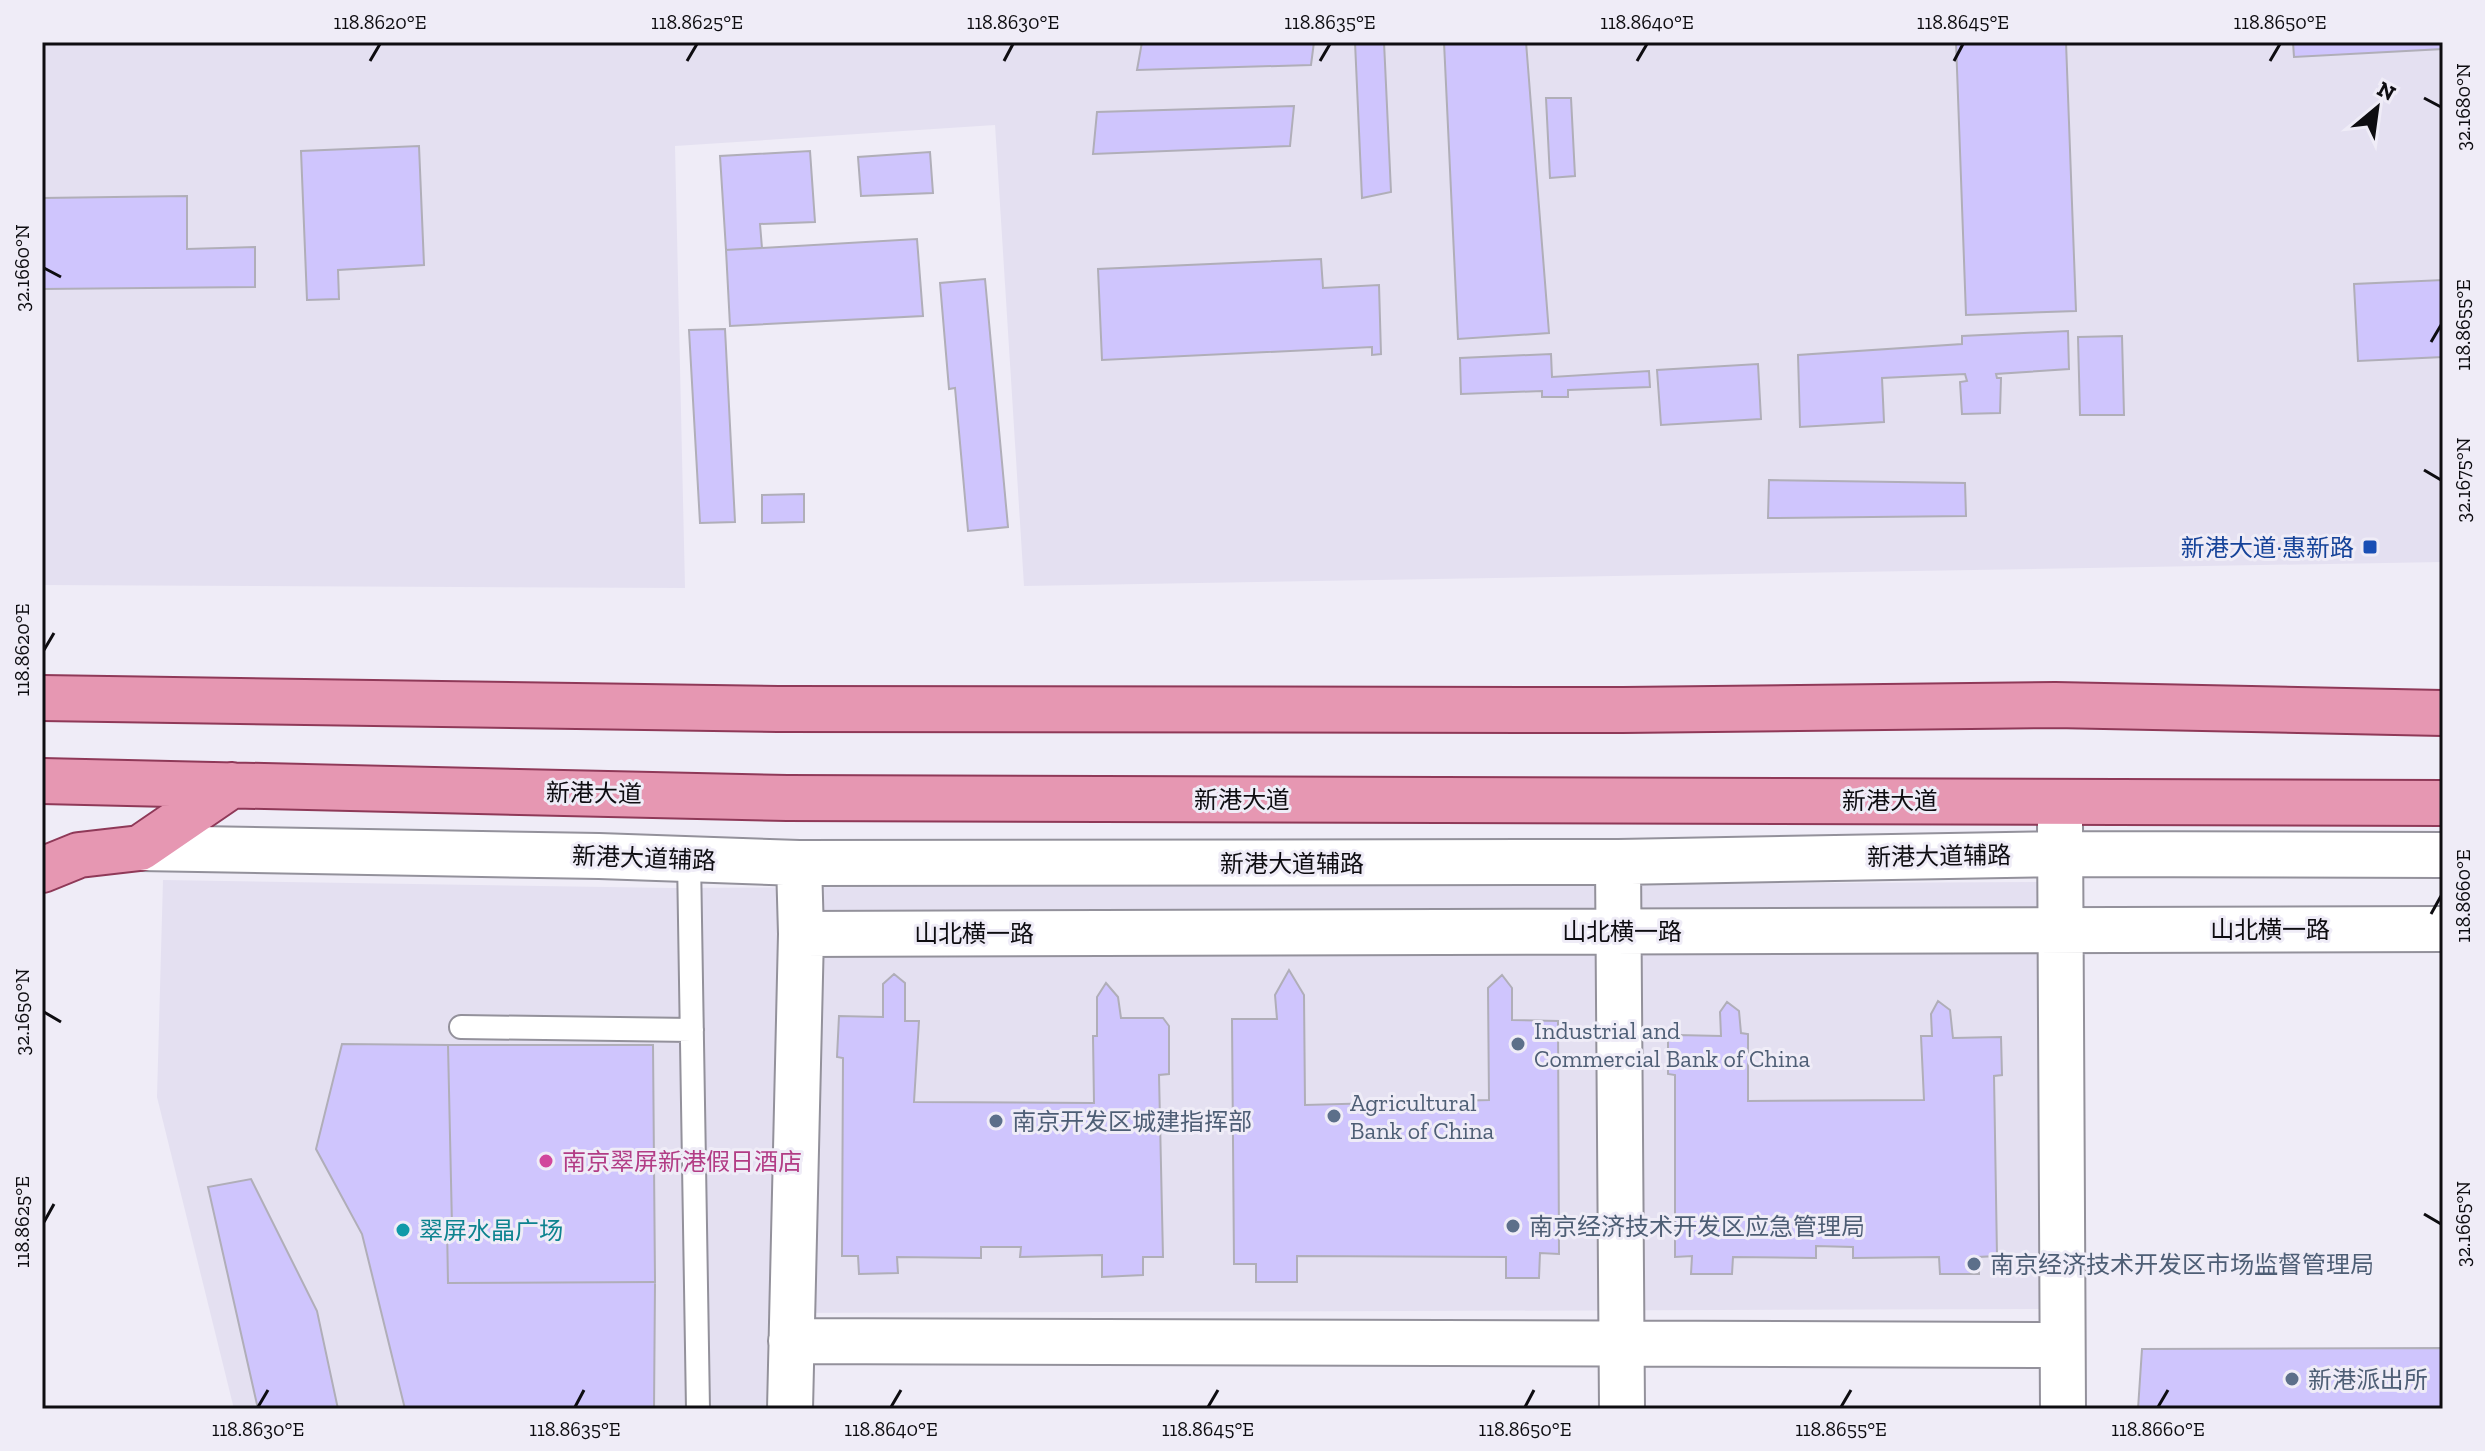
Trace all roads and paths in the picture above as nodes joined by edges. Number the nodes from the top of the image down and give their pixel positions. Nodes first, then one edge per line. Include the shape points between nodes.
1 (42, 698) edge
2 (2443, 713) edge
3 (42, 781) edge
4 (232, 785) junction
5 (2060, 800) junction
6 (2443, 803) edge
7 (140, 848) junction
8 (2060, 854) junction
9 (2443, 855) edge
10 (689, 859) junction
11 (1618, 862) junction
12 (799, 863) junction
13 (42, 870) edge
14 (2443, 929) edge
15 (2061, 930) junction
16 (1617, 931) junction
17 (801, 934) junction
18 (461, 1027) dead end
19 (692, 1030) junction
20 (791, 1341) junction
21 (1623, 1344) junction
22 (2062, 1345) junction
23 (698, 1409) edge
24 (790, 1409) edge
25 (1622, 1409) edge
26 (2063, 1409) edge

1 - 2 main road via 778,709 2055,705
3 - 4 main road, 新港大道
4 - 5 main road, 新港大道 via 787,798
4 - 7 main road
5 - 6 main road, 新港大道
5 - 8 street
7 - 10 street, 新港大道辅路
7 - 13 main road via 79,855
8 - 9 street, 新港大道辅路
8 - 11 street, 新港大道辅路
8 - 15 street
10 - 12 street, 新港大道辅路
10 - 19 lane
11 - 12 street, 新港大道辅路
11 - 16 street
12 - 17 street
14 - 15 street, 山北横一路
15 - 16 street, 山北横一路
15 - 22 street
16 - 17 street, 山北横一路
16 - 21 street
17 - 20 street
18 - 19 lane
19 - 23 lane
20 - 21 street
20 - 24 street
21 - 22 street
21 - 25 street
22 - 26 street

